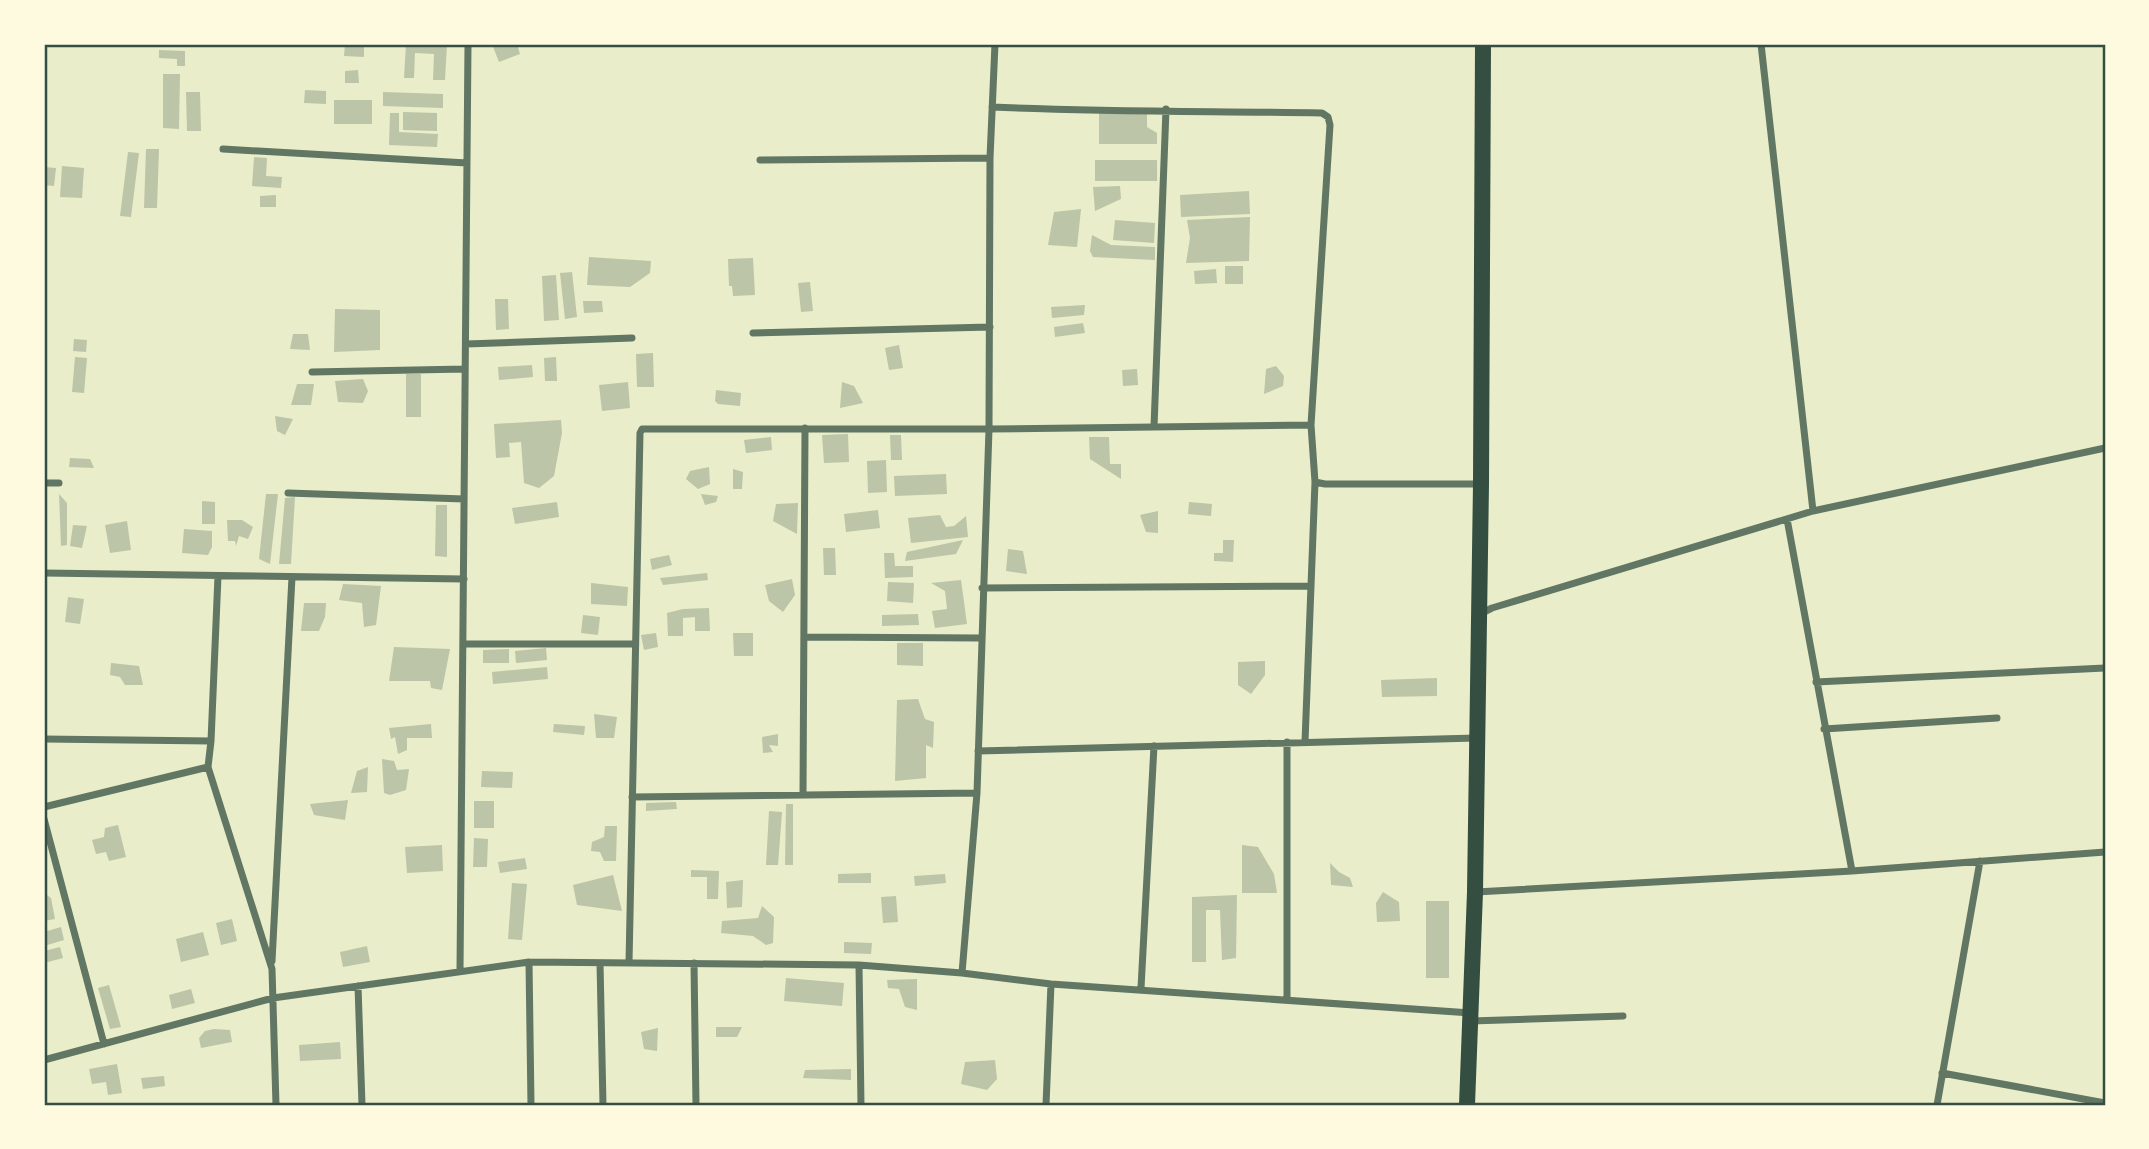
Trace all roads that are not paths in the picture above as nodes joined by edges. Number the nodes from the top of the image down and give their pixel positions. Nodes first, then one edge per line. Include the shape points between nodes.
1 (468, 44) edge
2 (995, 44) edge
3 (1483, 44) edge
4 (1761, 44) edge
5 (992, 107) junction
6 (1166, 109) junction
7 (223, 149) dead end
8 (990, 158) junction
9 (760, 160) dead end
10 (467, 163) junction
11 (990, 327) junction
12 (753, 333) dead end
13 (632, 338) dead end
14 (466, 344) junction
15 (465, 369) junction
16 (312, 372) dead end
17 (1311, 425) junction
18 (1154, 427) junction
19 (805, 428) junction
20 (989, 429) junction
21 (2105, 449) edge
22 (1315, 482) junction
23 (44, 483) edge
24 (60, 483) dead end
25 (1481, 484) junction
26 (288, 493) dead end
27 (464, 499) junction
28 (1813, 511) junction
29 (1787, 519) junction
30 (44, 573) edge
31 (218, 576) junction
32 (292, 577) junction
33 (464, 579) junction
34 (1311, 586) junction
35 (982, 588) junction
36 (1479, 614) junction
37 (804, 637) junction
38 (981, 638) junction
39 (463, 643) junction
40 (635, 644) junction
41 (2105, 668) edge
42 (1815, 682) junction
43 (1997, 718) dead end
44 (1824, 729) junction
45 (1477, 738) junction
46 (44, 739) edge
47 (211, 741) junction
48 (1305, 741) junction
49 (1287, 742) junction
50 (1154, 746) junction
51 (978, 751) junction
52 (208, 767) junction
53 (977, 793) junction
54 (803, 795) junction
55 (632, 797) junction
56 (44, 807) edge
57 (44, 819) edge
58 (2105, 852) edge
59 (1980, 861) junction
60 (1852, 871) junction
61 (1475, 892) junction
62 (529, 962) junction
63 (600, 962) junction
64 (629, 963) junction
65 (694, 963) junction
66 (859, 965) junction
67 (272, 969) junction
68 (460, 971) junction
69 (962, 973) junction
70 (1051, 984) junction
71 (358, 986) junction
72 (1141, 988) junction
73 (273, 998) junction
74 (1287, 999) junction
75 (1623, 1016) dead end
76 (1471, 1017) junction
77 (104, 1044) junction
78 (44, 1060) edge
79 (1942, 1073) junction
80 (2105, 1103) edge
81 (276, 1105) edge
82 (362, 1105) edge
83 (531, 1105) edge
84 (604, 1105) edge
85 (696, 1105) edge
86 (860, 1105) edge
87 (1046, 1105) edge
88 (1467, 1105) edge
89 (1937, 1105) edge

1 - 10 street
2 - 5 street
3 - 25 highway
4 - 28 street
5 - 6 street
5 - 8 street
6 - 17 street via 1322,113 1328,117
6 - 18 street
7 - 10 street
8 - 9 street
8 - 11 street
10 - 14 street
11 - 12 street
11 - 20 street
13 - 14 street
14 - 15 street
15 - 16 street
15 - 27 street
17 - 18 street
17 - 22 street
18 - 20 street
19 - 20 street
19 - 37 street
19 - 40 street via 642,429
20 - 35 street
21 - 28 street
22 - 25 street
22 - 34 street
23 - 24 street
25 - 36 highway
26 - 27 street
27 - 33 street
28 - 29 street
29 - 36 street
29 - 42 street
30 - 31 street
31 - 32 street
31 - 47 street
32 - 33 street
32 - 67 street
33 - 39 street
34 - 35 street
34 - 48 street
35 - 38 street
36 - 45 highway
37 - 38 street
37 - 54 street
38 - 51 street
39 - 40 street
39 - 68 street
40 - 55 street
41 - 42 street
42 - 44 street
43 - 44 street
44 - 60 street
45 - 48 street
45 - 61 highway
46 - 47 street
47 - 52 street
48 - 49 street
49 - 50 street
49 - 74 street
50 - 51 street
50 - 72 street
51 - 53 street
52 - 56 street
52 - 67 street
53 - 54 street
53 - 69 street
54 - 55 street
55 - 64 street
57 - 77 street
58 - 59 street
59 - 60 street
59 - 79 street
60 - 61 street
61 - 76 highway
62 - 63 street
62 - 68 street
62 - 83 street
63 - 64 street
63 - 84 street
64 - 65 street
65 - 66 street
65 - 85 street
66 - 69 street
66 - 86 street
67 - 73 street
68 - 71 street
69 - 70 street
70 - 72 street
70 - 87 street
71 - 73 street
71 - 82 street
72 - 74 street
73 - 77 street
73 - 81 street
74 - 76 street
75 - 76 street
76 - 88 highway
77 - 78 street
79 - 80 street
79 - 89 street

